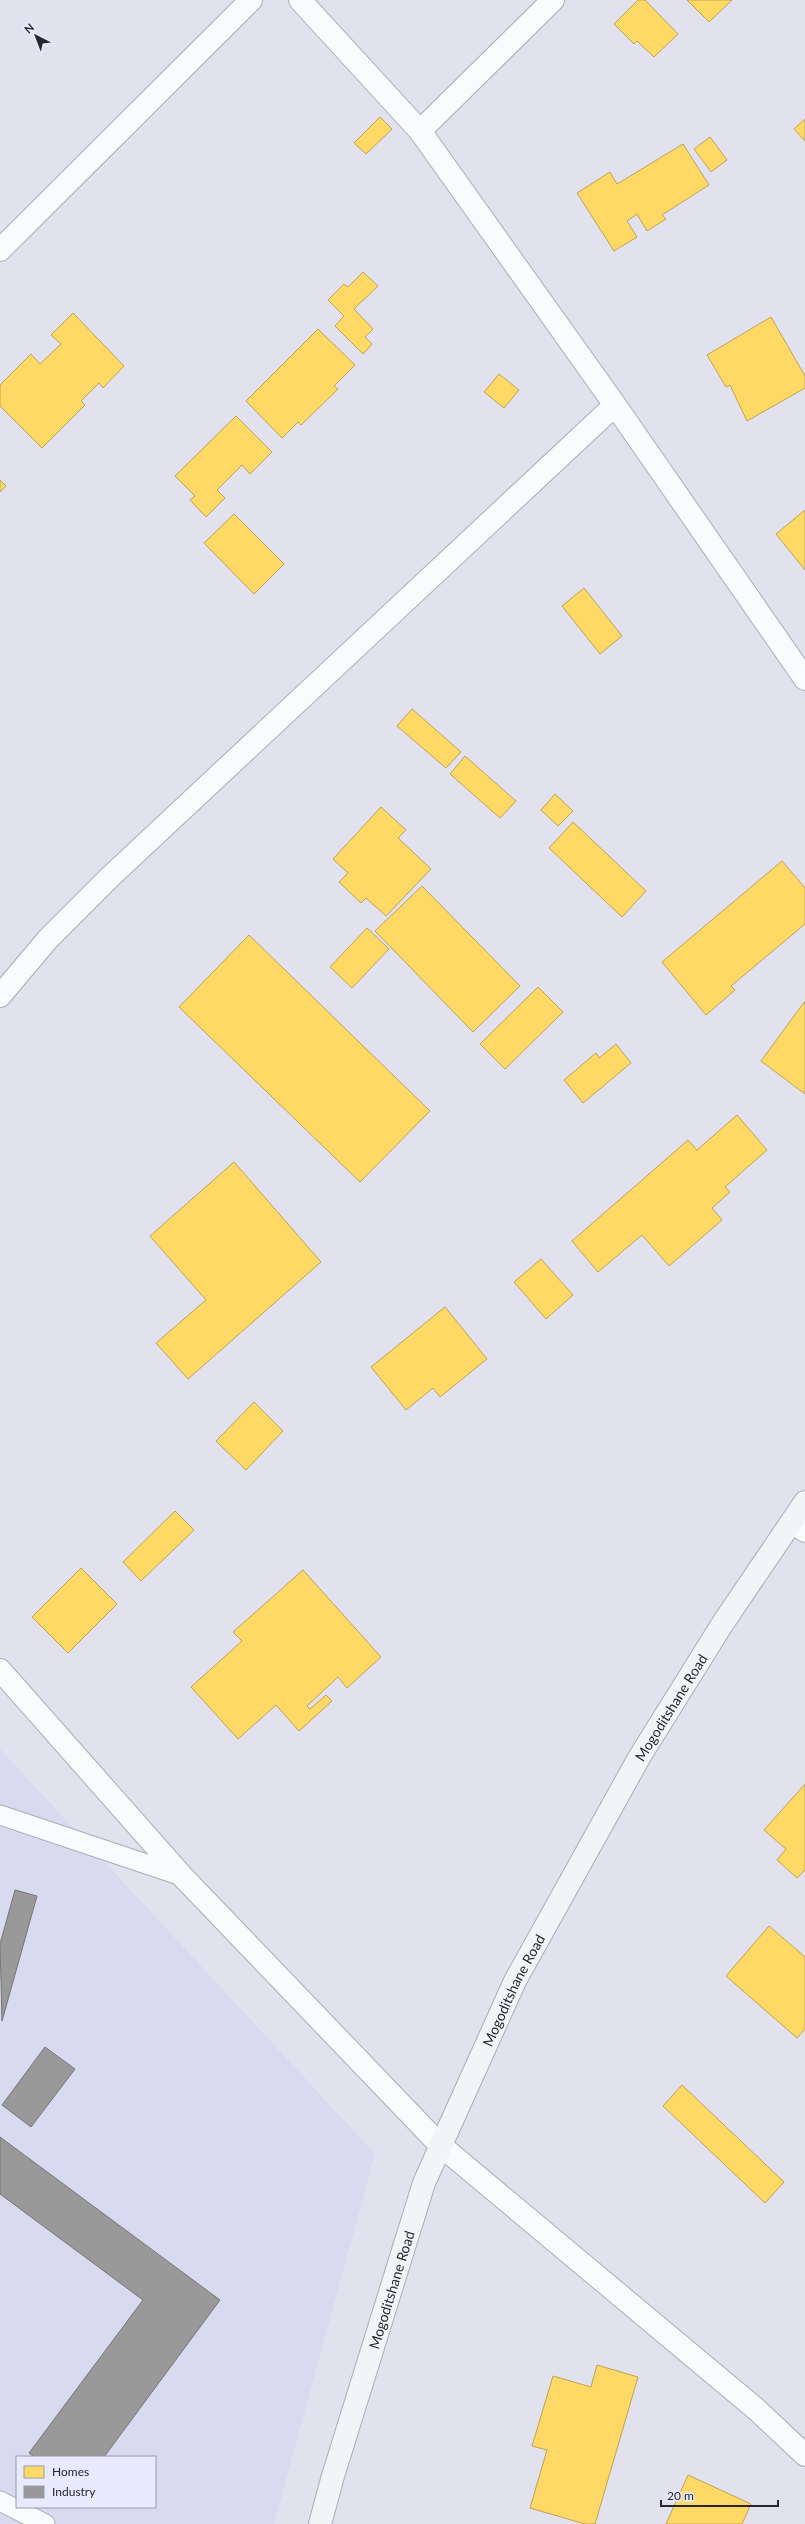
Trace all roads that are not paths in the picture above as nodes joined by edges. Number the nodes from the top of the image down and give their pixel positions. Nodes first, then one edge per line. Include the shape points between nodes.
1 (251, 0) edge
2 (300, 0) edge
3 (553, 0) edge
4 (420, 131) junction
5 (0, 250) edge
6 (615, 405) junction
7 (805, 679) edge
8 (0, 996) edge
9 (805, 1502) edge
10 (798, 1527) edge
11 (0, 1670) edge
12 (0, 1815) edge
13 (182, 1876) junction
14 (440, 2146) junction
15 (805, 2455) edge
16 (0, 2501) edge
17 (45, 2524) edge
18 (320, 2524) edge

1 - 5 street
2 - 4 street
3 - 4 street
4 - 6 street
6 - 7 street
6 - 8 street via 110,877 48,940
9 - 10 main road, Mogoditshane Road
10 - 14 main road, Mogoditshane Road via 723,1623 640,1756 515,1981
11 - 13 street
12 - 13 lane
13 - 14 street
14 - 15 street via 756,2409
14 - 18 main road, Mogoditshane Road via 422,2190 332,2476
16 - 17 lane

